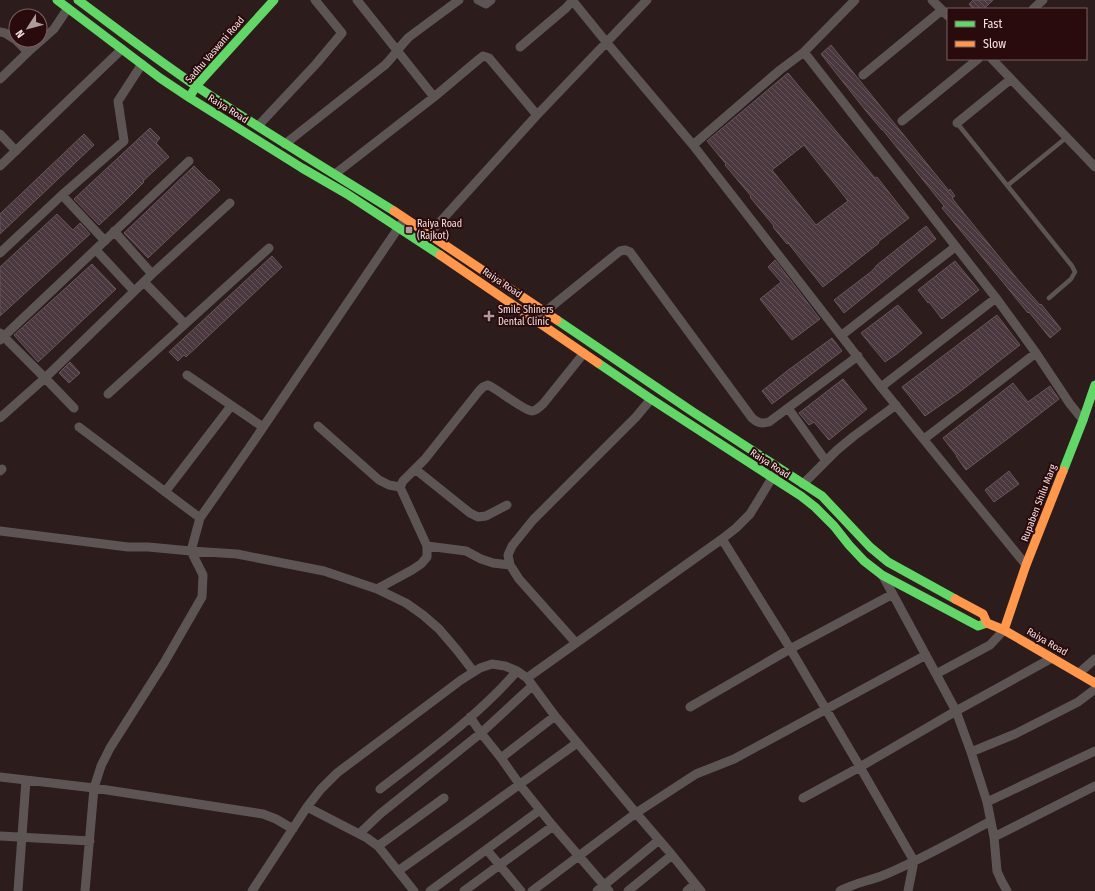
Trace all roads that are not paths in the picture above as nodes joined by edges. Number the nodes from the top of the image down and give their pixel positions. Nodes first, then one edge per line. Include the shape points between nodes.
1 (57, 0) edge
2 (78, 0) edge
3 (273, 0) edge
4 (316, 0) edge
5 (459, 0) edge
6 (478, 0) edge
7 (491, 0) edge
8 (573, 0) edge
9 (647, 0) edge
10 (855, 0) edge
11 (932, 0) edge
12 (1043, 0) edge
13 (361, 1) edge
14 (68, 8) junction
15 (1034, 8) edge
16 (945, 13) edge
17 (607, 43) junction
18 (520, 47) dead end
19 (24, 48) edge
20 (122, 49) junction
21 (398, 51) junction
22 (28, 52) junction
23 (804, 52) junction
24 (977, 60) edge
25 (993, 60) edge
26 (142, 64) junction
27 (863, 75) dead end
28 (0, 79) edge
29 (1011, 79) junction
30 (196, 86) junction
31 (434, 97) junction
32 (190, 98) junction
33 (537, 115) junction
34 (902, 121) dead end
35 (958, 123) joint
36 (258, 126) junction
37 (0, 134) edge
38 (1067, 137) junction
39 (285, 144) junction
40 (693, 145) junction
41 (16, 151) junction
42 (189, 161) dead end
43 (0, 166) edge
44 (1095, 166) edge
45 (335, 174) junction
46 (1008, 185) junction
47 (62, 195) junction
48 (230, 202) dead end
49 (405, 217) junction
50 (398, 227) junction
51 (114, 231) junction
52 (430, 233) junction
53 (105, 241) junction
54 (955, 247) junction
55 (269, 248) dead end
56 (96, 250) junction
57 (0, 253) edge
58 (152, 274) junction
59 (144, 282) junction
60 (134, 291) junction
61 (996, 298) junction
62 (1049, 298) dead end
63 (545, 311) junction
64 (536, 320) junction
65 (185, 324) junction
66 (842, 335) junction
67 (1, 337) edge
68 (584, 353) junction
69 (1036, 353) junction
70 (858, 356) junction
71 (187, 376) dead end
72 (45, 378) junction
73 (1095, 385) edge
74 (882, 387) junction
75 (108, 394) dead end
76 (650, 399) junction
77 (896, 405) junction
78 (231, 406) junction
79 (74, 408) dead end
80 (788, 408) junction
81 (0, 418) edge
82 (1083, 420) junction
83 (318, 426) dead end
84 (79, 427) dead end
85 (263, 427) junction
86 (924, 439) junction
87 (826, 461) junction
88 (779, 467) junction
89 (415, 469) junction
90 (772, 478) junction
91 (803, 484) junction
92 (400, 487) junction
93 (166, 492) junction
94 (507, 505) dead end
95 (200, 518) junction
96 (0, 531) edge
97 (722, 539) junction
98 (427, 546) junction
99 (191, 552) junction
100 (510, 565) junction
101 (1026, 565) junction
102 (882, 575) junction
103 (377, 590) junction
104 (893, 594) junction
105 (987, 623) junction
106 (1004, 630) junction
107 (576, 643) junction
108 (790, 649) junction
109 (926, 655) junction
110 (1052, 658) junction
111 (1095, 659) edge
112 (517, 670) junction
113 (474, 672) junction
114 (1080, 673) junction
115 (936, 674) junction
116 (530, 682) junction
117 (1095, 683) edge
118 (1095, 690) edge
119 (690, 706) dead end
120 (826, 709) junction
121 (956, 711) junction
122 (555, 716) junction
123 (470, 717) junction
124 (481, 733) junction
125 (578, 743) junction
126 (1095, 751) edge
127 (971, 752) junction
128 (501, 758) junction
129 (860, 767) junction
130 (0, 777) edge
131 (26, 780) junction
132 (520, 785) junction
133 (1095, 786) edge
134 (94, 788) junction
135 (380, 789) dead end
136 (444, 798) dead end
137 (803, 798) dead end
138 (987, 802) junction
139 (307, 807) junction
140 (540, 810) junction
141 (636, 813) junction
142 (990, 821) junction
143 (553, 826) junction
144 (293, 829) junction
145 (359, 834) junction
146 (0, 836) edge
147 (22, 837) junction
148 (994, 837) junction
149 (90, 840) junction
150 (659, 840) junction
151 (378, 846) junction
152 (487, 850) junction
153 (672, 855) junction
154 (579, 856) junction
155 (914, 861) junction
156 (499, 865) junction
157 (398, 871) junction
158 (698, 888) edge
159 (908, 888) edge
160 (604, 889) edge
161 (18, 891) edge
162 (85, 891) edge
163 (252, 891) edge
164 (414, 891) edge
165 (430, 891) edge
166 (464, 891) edge
167 (521, 891) edge
168 (532, 891) edge
169 (628, 891) edge
170 (687, 891) edge
171 (840, 891) edge
172 (901, 891) edge
173 (1007, 891) edge

1 - 14 street, Raiya Road
2 - 30 street, Raiya Road
3 - 30 street, Sadhu Vaswani Road
4 - 36 street via 342,33
5 - 21 street via 409,37
6 - 7 street via 486,4
8 - 17 street
8 - 18 street
9 - 17 street
10 - 23 street
11 - 16 street
12 - 15 street
13 - 21 street
14 - 20 street, Raiya Road
14 - 22 street via 54,29
16 - 27 street
17 - 33 street
17 - 40 street
19 - 22 street
20 - 26 street, Raiya Road
20 - 41 street
21 - 31 street
21 - 39 street via 385,65
22 - 28 street
23 - 40 street
23 - 54 street
24 - 34 street
25 - 29 street
26 - 32 street, Raiya Road
26 - 47 street via 118,101 124,141
29 - 35 street
29 - 38 street
30 - 32 street, Sadhu Vaswani Road
30 - 36 street, Raiya Road
31 - 33 street via 483,56 489,58
31 - 45 street
32 - 50 street, Raiya Road
33 - 52 street
35 - 46 lane
36 - 39 street, Raiya Road
37 - 41 street
38 - 44 street
38 - 46 lane
39 - 45 street, Raiya Road
40 - 66 street
41 - 43 street
42 - 51 street
45 - 49 street, Raiya Road
46 - 62 lane via 1075,272 1072,279
47 - 53 street
47 - 57 street
48 - 58 street
49 - 50 street
49 - 52 street, Raiya Road
50 - 64 street, Raiya Road
50 - 85 street
51 - 53 street
51 - 58 street
52 - 63 street, Raiya Road
53 - 56 street
54 - 61 street
54 - 66 street
55 - 65 street
56 - 60 street
56 - 67 street
58 - 59 street
59 - 60 street
59 - 65 street
60 - 72 street
61 - 69 street
61 - 74 street
63 - 64 street
63 - 80 street via 614,255 625,250 630,252 752,418 762,424
63 - 88 street, Raiya Road
64 - 68 street, Raiya Road
65 - 75 street
66 - 70 street
67 - 72 street
68 - 76 street, Raiya Road
68 - 89 street via 537,410 525,408 488,385 483,387
69 - 82 street
69 - 86 street
70 - 74 street
70 - 80 street
71 - 78 street
72 - 79 street
72 - 81 street
73 - 82 street, Rupaben Shilu Marg
74 - 77 street
76 - 90 street, Raiya Road
76 - 100 street via 636,417 533,520 512,546 508,555
77 - 86 street
77 - 87 street via 854,436
78 - 85 street
78 - 93 street
80 - 87 street
82 - 101 street, Rupaben Shilu Marg
83 - 92 street via 379,480
84 - 93 street
85 - 95 street
86 - 101 street
87 - 91 street
88 - 90 street
88 - 91 street, Raiya Road
89 - 92 street
89 - 94 street via 478,517 486,516
90 - 97 street via 750,514
90 - 102 street, Raiya Road via 815,507 864,561
91 - 105 street, Raiya Road via 832,505 878,555 983,614
92 - 98 street
93 - 95 street
95 - 99 street
96 - 99 street
97 - 107 street
97 - 108 street
98 - 100 street via 466,551 493,563
98 - 103 street via 427,557 422,564
99 - 103 street via 237,554 279,562 324,572
99 - 134 street via 204,575 202,597 110,748
100 - 107 street via 519,579
101 - 106 street, Rupaben Shilu Marg
102 - 104 street
102 - 105 street, Raiya Road via 978,626
103 - 113 street via 406,603 423,615 458,650
104 - 108 street
104 - 109 street
105 - 106 street, Raiya Road
106 - 110 street, Raiya Road
106 - 115 street via 990,645
107 - 116 street
108 - 119 street
108 - 120 street
109 - 115 street
109 - 120 street
110 - 114 street, Raiya Road
110 - 121 street
111 - 114 street
112 - 113 street via 492,664
112 - 116 street
112 - 123 street
113 - 139 street via 337,774 320,789
114 - 117 street, Raiya Road
115 - 121 street
116 - 122 street
116 - 124 street
118 - 127 street via 1078,702 1014,734
120 - 129 street
120 - 141 street via 734,759 696,774
121 - 127 street
121 - 129 street
122 - 125 street
122 - 128 street
123 - 124 street
123 - 135 street
124 - 128 street
124 - 145 street via 380,814
125 - 132 street
125 - 141 street
126 - 138 street
127 - 138 street
128 - 132 street
129 - 137 street
129 - 155 street
130 - 131 street
131 - 134 street
131 - 147 street
132 - 140 street
132 - 157 street
133 - 148 street
134 - 144 street via 263,814
134 - 149 street
136 - 151 street
138 - 142 street
139 - 144 street
139 - 145 street
140 - 143 street
140 - 152 street
141 - 150 street
141 - 154 street
142 - 148 street
142 - 155 street
143 - 154 street
143 - 156 street
144 - 163 street
145 - 151 street
146 - 147 street
147 - 149 street
147 - 161 street
148 - 173 street via 997,871
149 - 162 street
150 - 153 street
150 - 160 street
151 - 157 street
152 - 156 street
152 - 165 street
153 - 158 street
153 - 169 street
154 - 160 street
154 - 168 street
155 - 159 street
155 - 171 street
156 - 166 street
156 - 167 street
157 - 164 street
158 - 170 street
159 - 172 street

